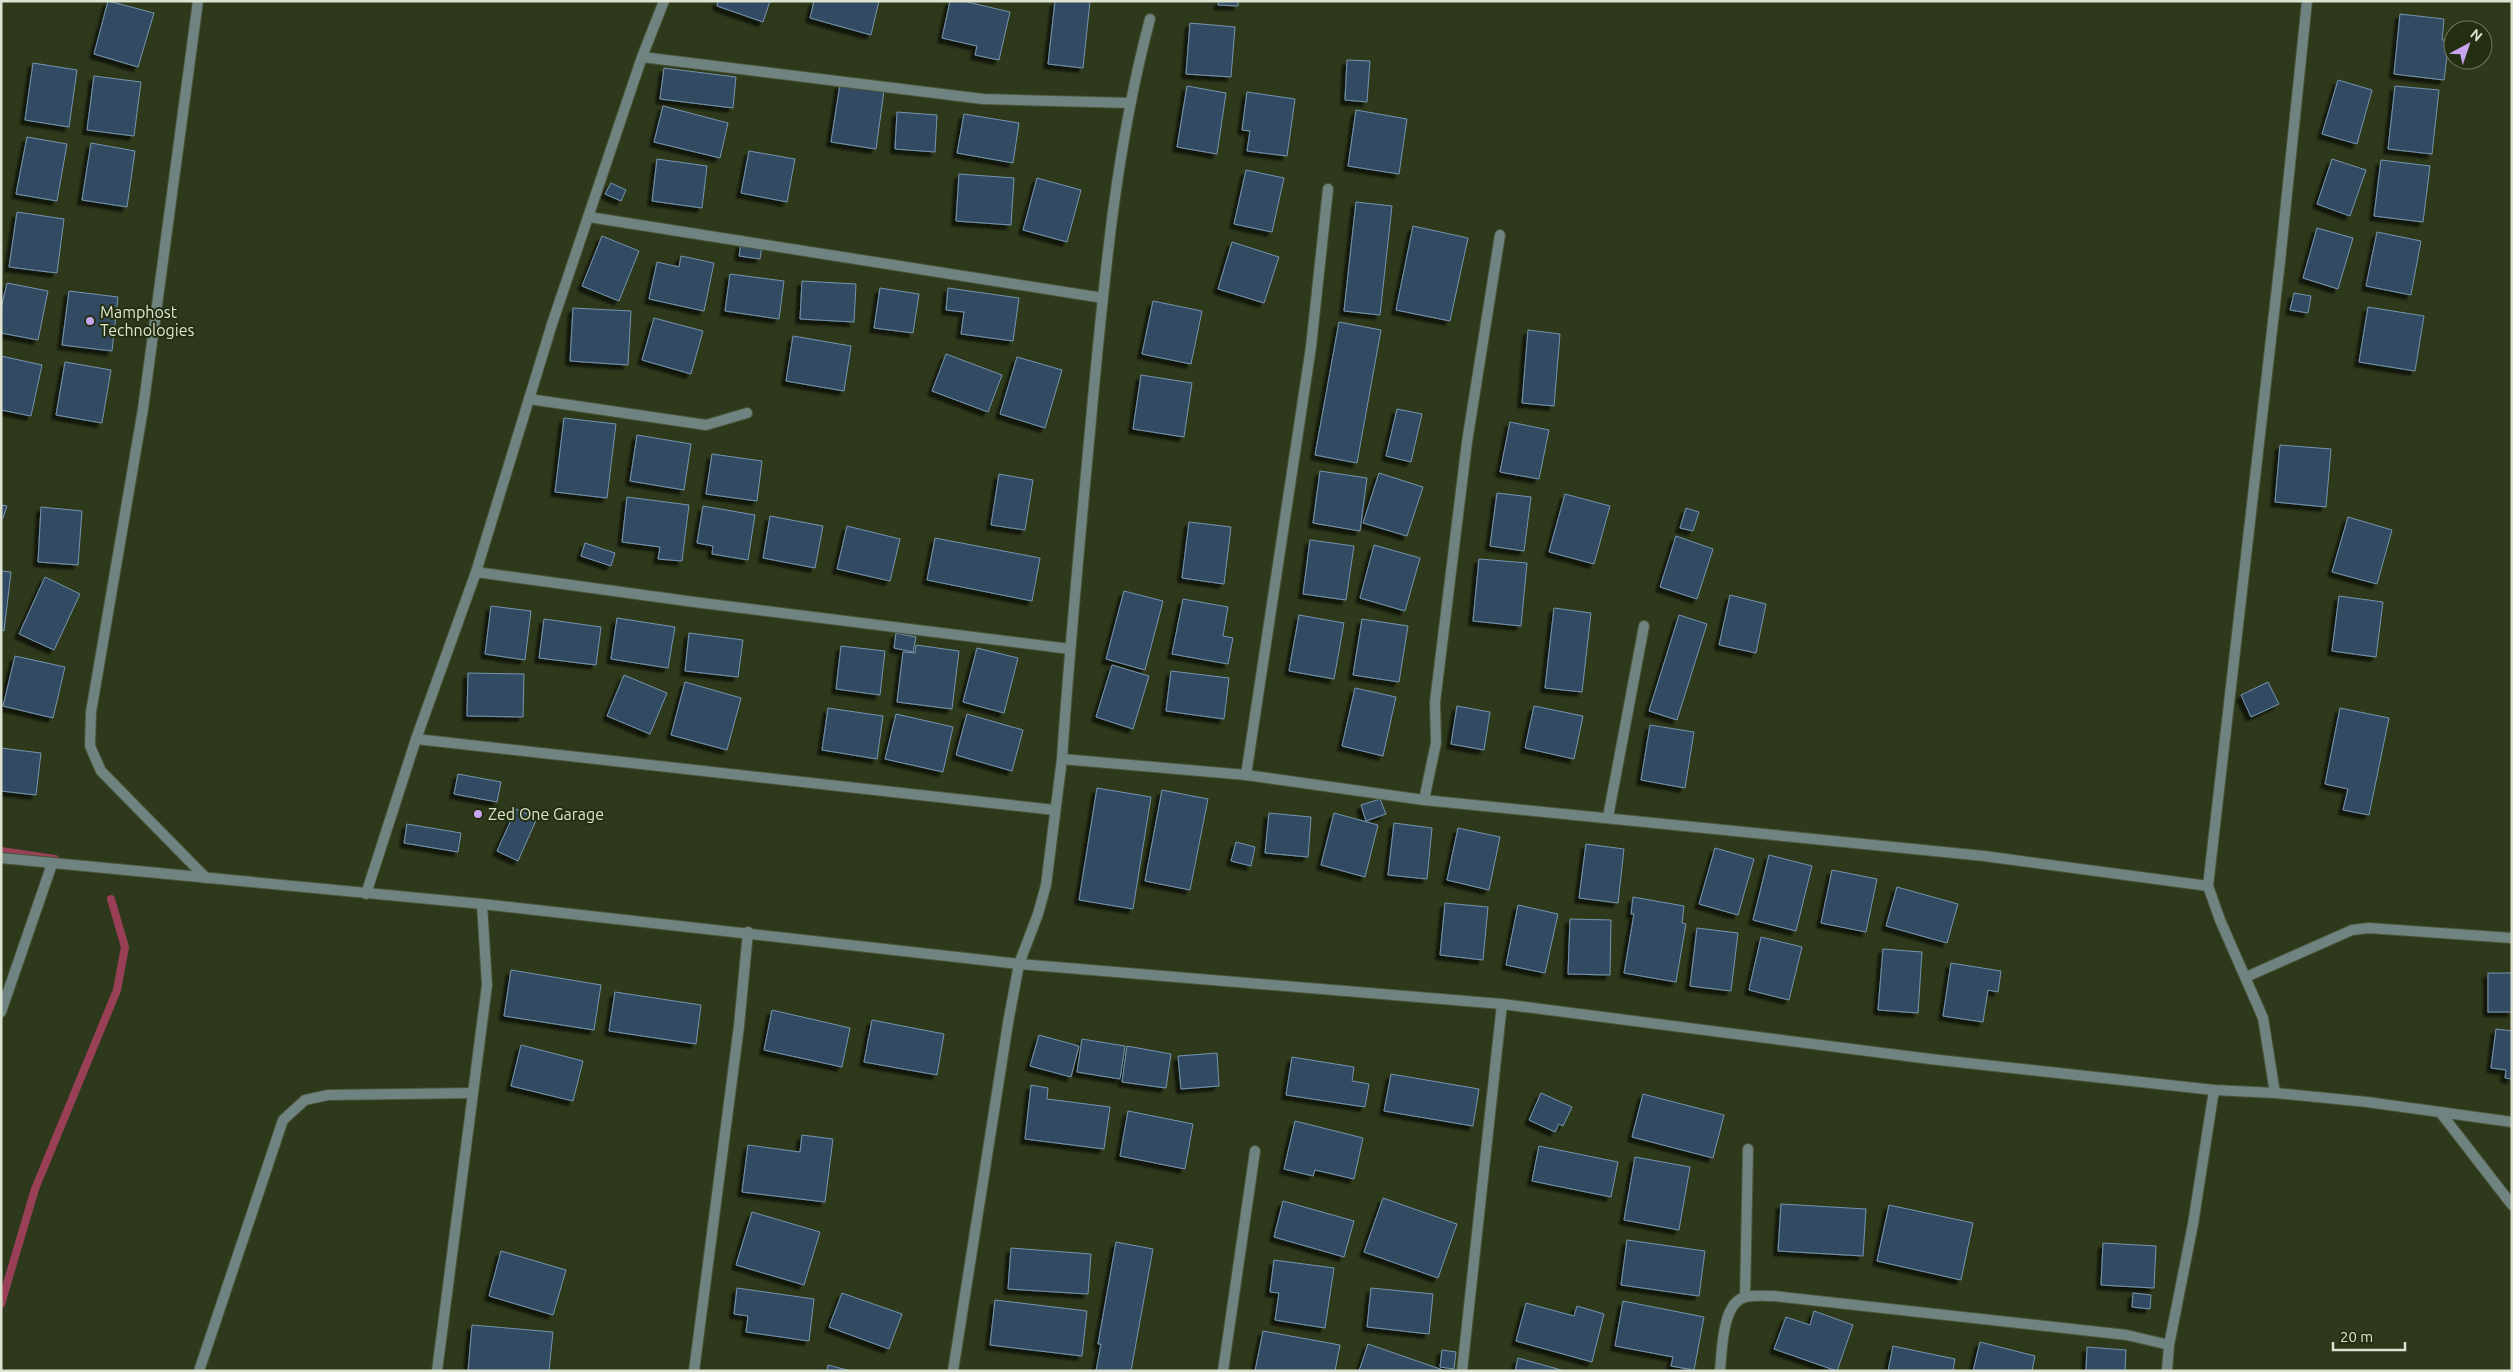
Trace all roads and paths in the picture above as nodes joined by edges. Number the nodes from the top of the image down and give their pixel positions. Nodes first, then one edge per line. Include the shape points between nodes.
1 (198, 1) edge
2 (664, 1) edge
3 (2307, 1) edge
4 (1150, 18) dead end
5 (642, 57) junction
6 (1130, 103) junction
7 (1328, 189) dead end
8 (589, 217) junction
9 (1500, 235) dead end
10 (1103, 298) junction
11 (529, 399) junction
12 (747, 413) dead end
13 (476, 572) junction
14 (1644, 626) dead end
15 (1070, 649) junction
16 (416, 739) junction
17 (1062, 759) junction
18 (1246, 775) junction
19 (1424, 800) junction
20 (1055, 810) junction
21 (1608, 817) junction
22 (1, 858) edge
23 (52, 864) junction
24 (206, 878) junction
25 (2208, 886) junction
26 (366, 894) junction
27 (482, 904) junction
28 (748, 932) junction
29 (2512, 938) edge
30 (1019, 964) junction
31 (2246, 977) junction
32 (1502, 1004) junction
33 (1, 1012) edge
34 (2214, 1090) junction
35 (2274, 1092) junction
36 (473, 1093) junction
37 (2440, 1112) junction
38 (2512, 1122) edge
39 (1748, 1149) dead end
40 (1255, 1151) dead end
41 (2512, 1205) edge
42 (1745, 1297) junction
43 (2169, 1345) junction
44 (199, 1371) edge
45 (438, 1371) edge
46 (694, 1371) edge
47 (953, 1371) edge
48 (1223, 1371) edge
49 (1462, 1371) edge
50 (1720, 1371) edge
51 (2166, 1371) edge

1 - 24 street via 142,408 91,712 90,746 101,771
2 - 5 street
3 - 25 street
4 - 6 street
5 - 6 street via 983,99
5 - 8 street
6 - 10 street
7 - 18 street via 1311,347
8 - 10 street
8 - 11 street
9 - 19 street via 1467,442 1436,702 1436,743
10 - 15 street
11 - 12 street via 706,426
11 - 13 street
13 - 15 street
13 - 16 street
14 - 21 street
15 - 17 street
16 - 20 street
16 - 26 street
17 - 18 street
17 - 20 street
18 - 19 street
19 - 21 street
20 - 30 street via 1046,885
21 - 25 street via 1984,856
22 - 23 street
23 - 24 street
23 - 33 street
24 - 26 street
25 - 31 street
26 - 27 street
27 - 28 street
27 - 36 street via 487,985
28 - 30 street
28 - 46 street via 739,1026
29 - 31 street via 2369,928 2352,930
30 - 32 street
30 - 47 street
31 - 35 street via 2263,1018
32 - 34 street via 1930,1059
32 - 49 street
34 - 35 street
34 - 43 street via 2193,1224
35 - 37 street
36 - 44 street via 328,1096 305,1100 283,1120
36 - 45 street
37 - 38 street
37 - 41 street
39 - 42 street
40 - 48 street
42 - 43 street via 1774,1296 2126,1335
42 - 50 street via 1732,1306 1727,1319
43 - 51 street

